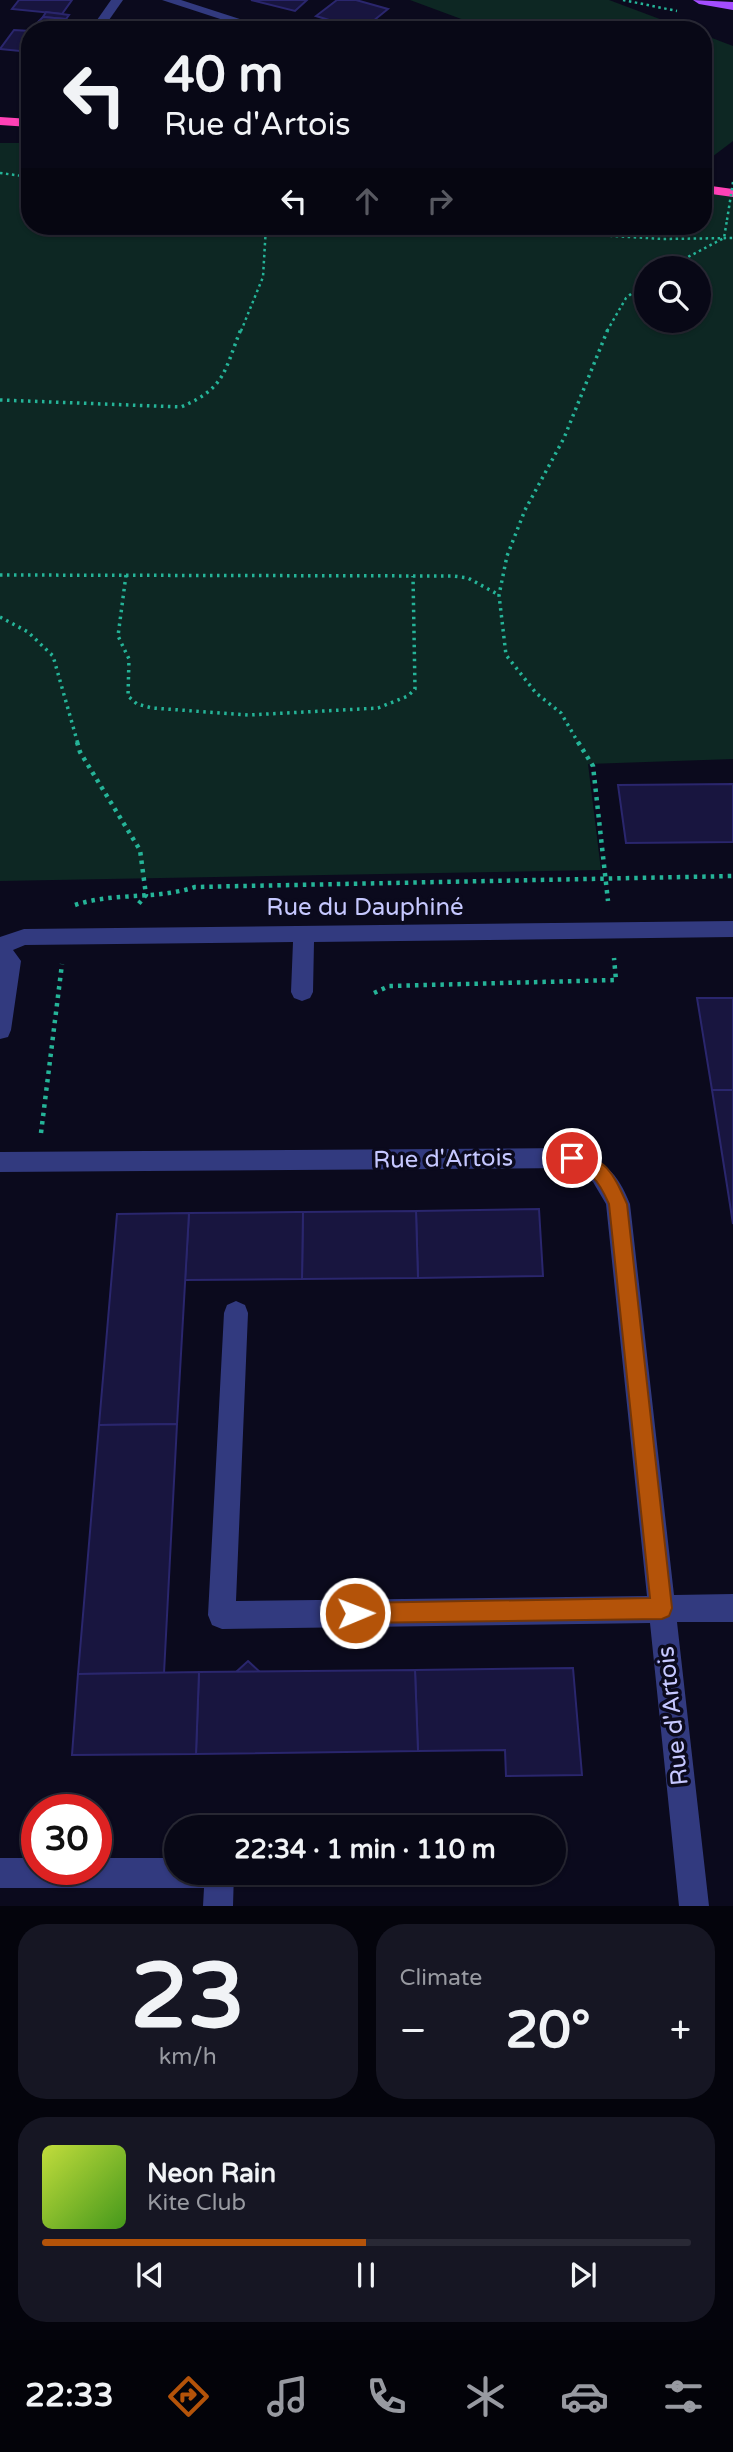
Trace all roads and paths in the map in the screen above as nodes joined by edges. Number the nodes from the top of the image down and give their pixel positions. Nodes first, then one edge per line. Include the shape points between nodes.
1 (117, 0) edge
2 (168, 0) edge
3 (699, 0) edge
4 (733, 6) edge
5 (102, 21) edge
6 (238, 21) edge
7 (0, 121) edge
8 (21, 122) edge
9 (0, 173) edge
10 (21, 176) edge
11 (733, 182) edge
12 (712, 189) edge
13 (733, 191) edge
14 (266, 235) edge
15 (595, 235) edge
16 (724, 238) junction
17 (733, 238) edge
18 (690, 256) edge
19 (634, 292) edge
20 (0, 400) edge
21 (0, 575) edge
22 (126, 575) junction
23 (413, 576) junction
24 (499, 595) junction
25 (0, 617) edge
26 (733, 929) edge
27 (612, 931) junction
28 (304, 934) junction
29 (129, 935) junction
30 (0, 948) edge
31 (302, 992) dead end
32 (374, 993) dead end
33 (0, 1030) edge
34 (0, 1162) edge
35 (236, 1313) dead end
36 (662, 1608) junction
37 (733, 1608) edge
38 (0, 1873) edge
39 (218, 1906) edge
40 (694, 1906) edge

1 - 5 street
2 - 6 street
3 - 4 main road
7 - 8 highway
9 - 10 path
11 - 16 path, bridge
12 - 13 highway
14 - 20 path via 263,277 218,385 205,397 181,407 153,408
15 - 16 path
16 - 17 path
16 - 18 path
19 - 24 path via 608,329 564,438 525,510 507,556
21 - 22 path
22 - 23 path
22 - 23 path via 118,636 129,659 128,696 137,705 152,708 249,715 378,708 408,696 415,689
23 - 24 path via 468,578
24 - 27 path via 506,655 536,693 561,713 593,766
25 - 29 path via 28,632 53,656 80,752 140,850 146,895 130,916
26 - 27 street, Rue du Dauphiné
27 - 28 street, Rue du Dauphiné
27 - 32 path via 617,980 389,986
28 - 29 street, Rue du Dauphiné
28 - 31 street
29 - 30 street, Rue du Dauphiné via 24,937
30 - 33 street via 10,961
34 - 36 street, Rue d'Artois via 572,1158 591,1164 605,1175 618,1204
35 - 36 street via 222,1615
36 - 37 street
36 - 40 street, Rue d'Artois
38 - 39 street via 219,1873

